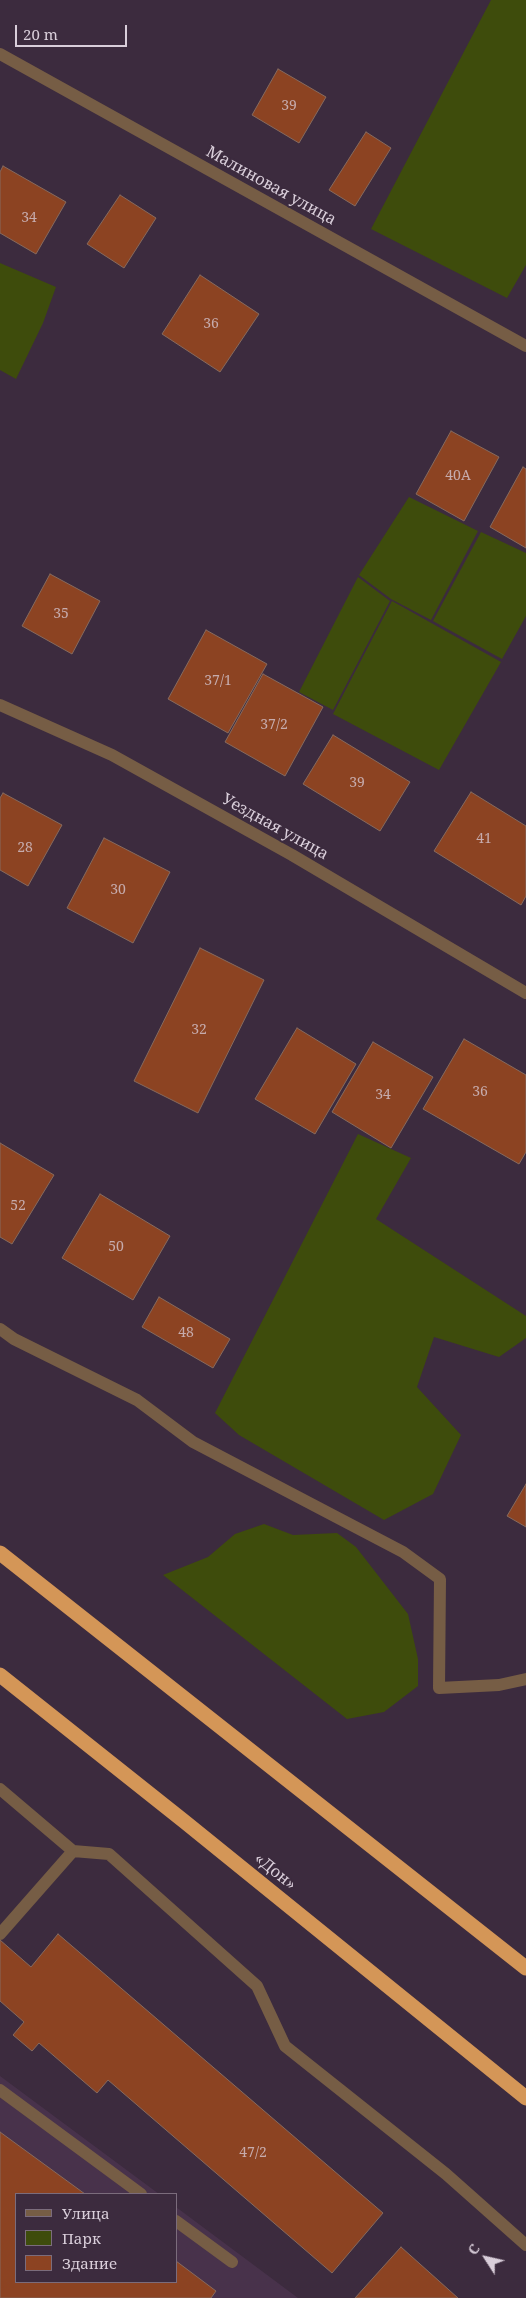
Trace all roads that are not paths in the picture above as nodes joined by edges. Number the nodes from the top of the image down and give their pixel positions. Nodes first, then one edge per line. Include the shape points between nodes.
1 (0, 54) edge
2 (526, 346) edge
3 (0, 705) edge
4 (526, 993) edge
5 (0, 1329) edge
6 (0, 1553) edge
7 (0, 1676) edge
8 (526, 1679) edge
9 (0, 1789) edge
10 (73, 1851) junction
11 (0, 1934) edge
12 (526, 1968) edge
13 (0, 2090) edge
14 (526, 2098) edge
15 (140, 2193) edge
16 (178, 2222) edge
17 (526, 2245) edge
18 (232, 2262) dead end

1 - 2 street, Малиновая улица
3 - 4 street, Уездная улица via 112,755 292,855
5 - 8 street via 137,1400 193,1442 402,1552 440,1579 439,1688 499,1685
6 - 12 highway
7 - 14 highway, «Дон»
9 - 10 street
10 - 11 street
10 - 17 street via 109,1854 257,1986 286,2046 446,2174
13 - 15 street
16 - 18 street

